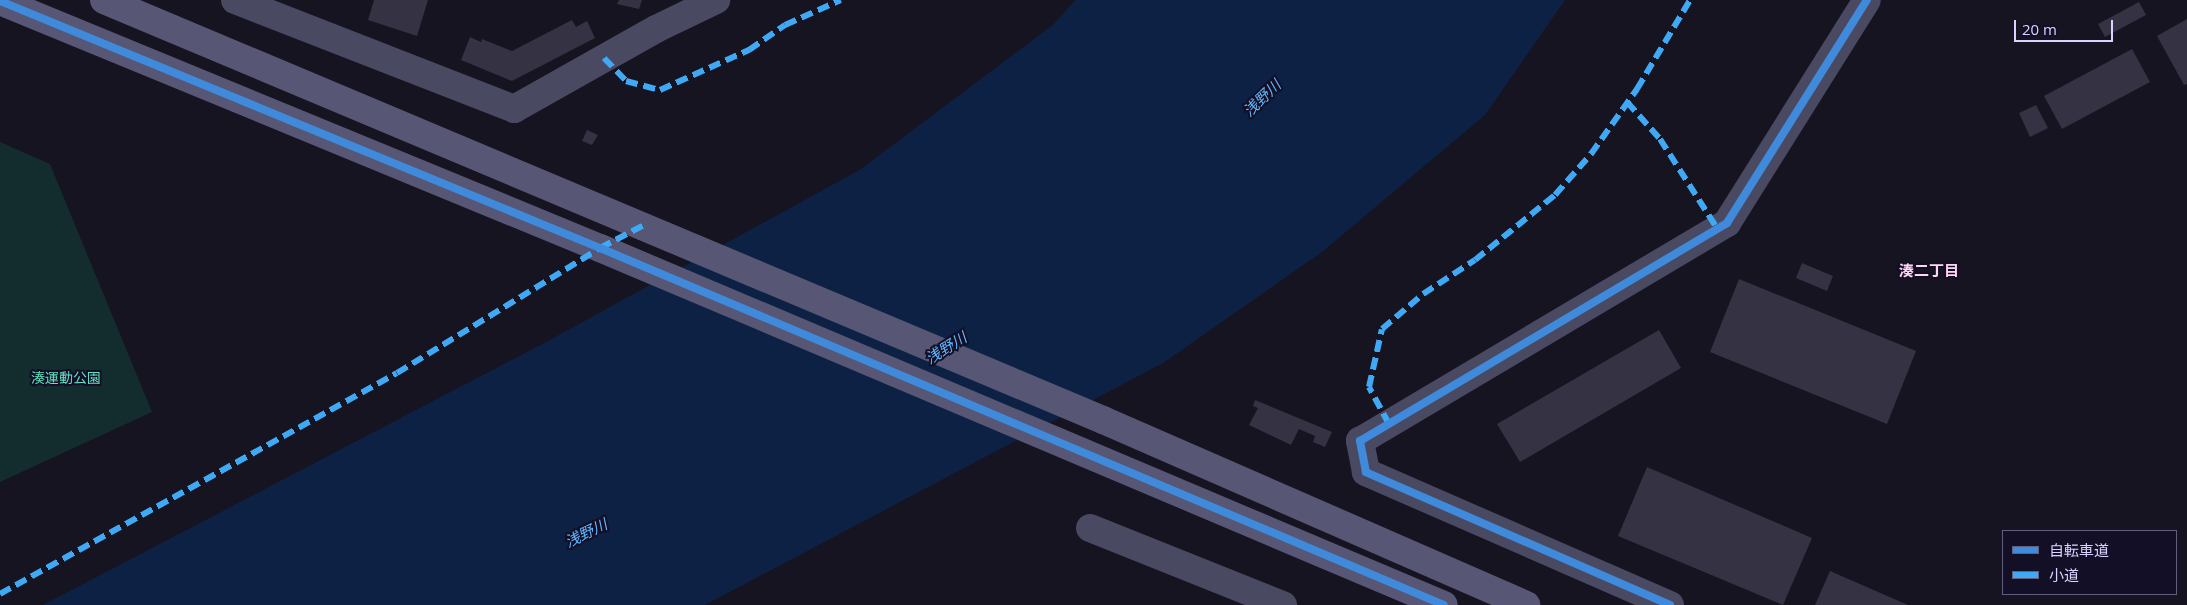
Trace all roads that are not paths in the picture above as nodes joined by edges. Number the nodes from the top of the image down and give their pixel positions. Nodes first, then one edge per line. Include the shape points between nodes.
1 (104, 0) edge
2 (235, 0) edge
3 (716, 0) edge
4 (1867, 0) edge
5 (0, 2) edge
6 (1090, 528) dead end
7 (1283, 605) edge
8 (1444, 605) edge
9 (1526, 605) edge
10 (1670, 605) edge

1 - 9 street via 1103,420
2 - 3 street via 514,109
4 - 10 street via 1726,223 1360,441 1366,472
5 - 8 street via 626,259
6 - 7 street

